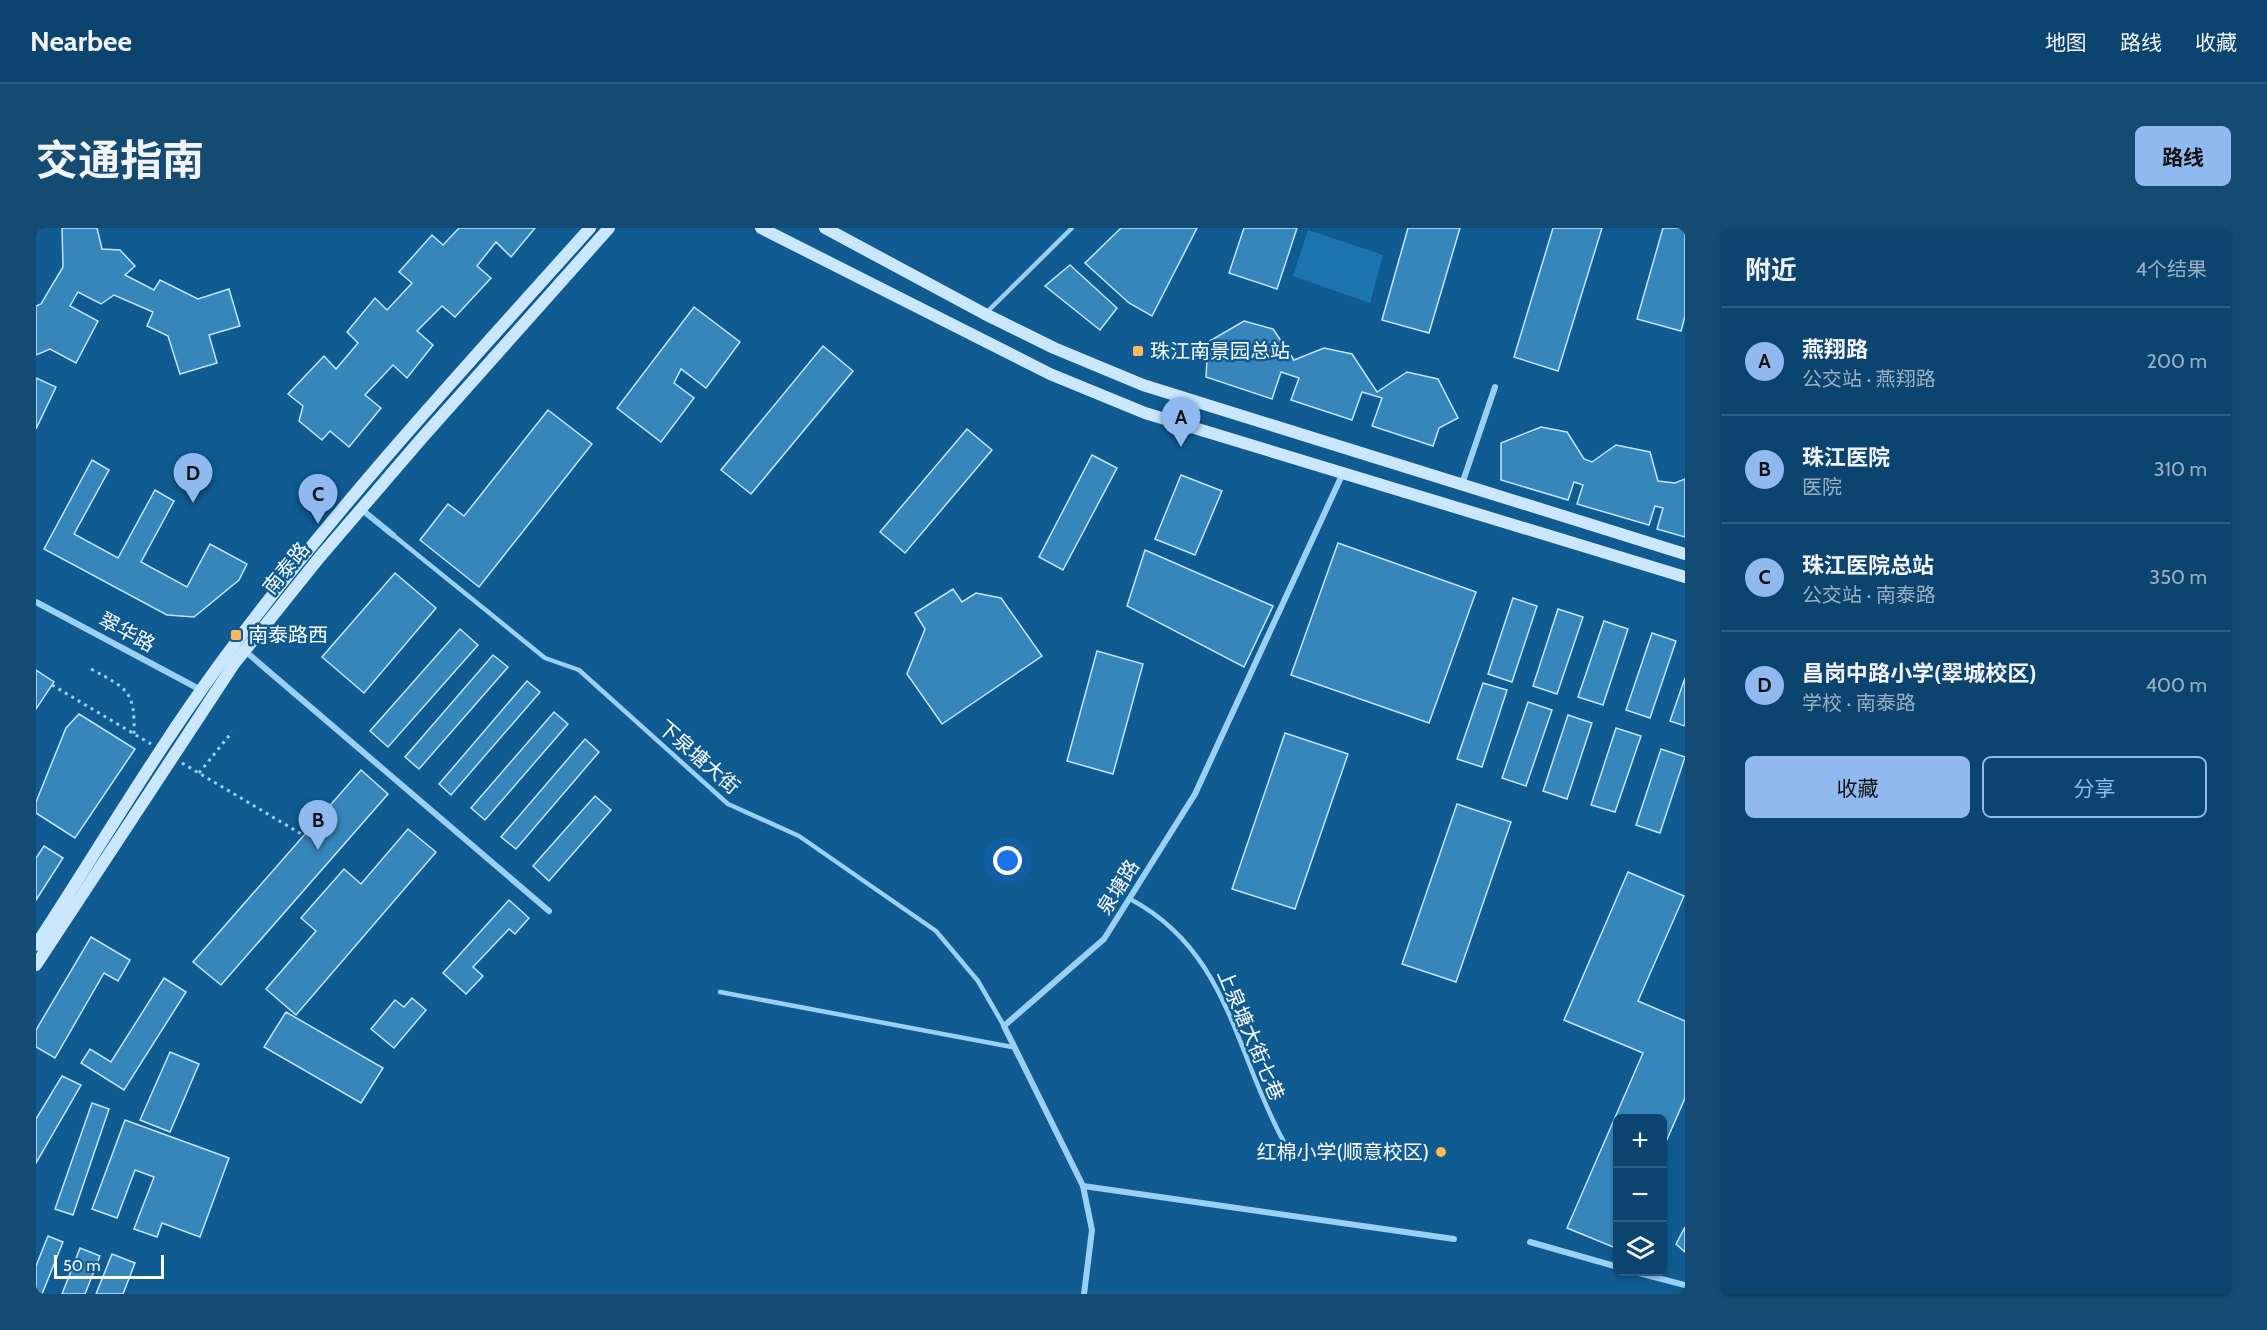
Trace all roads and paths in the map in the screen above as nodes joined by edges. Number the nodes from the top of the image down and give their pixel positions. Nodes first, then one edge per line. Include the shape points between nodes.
1 (609, 228) edge
2 (761, 228) edge
3 (825, 228) edge
4 (1072, 228) edge
5 (587, 230) edge
6 (985, 314) junction
7 (1495, 387) dead end
8 (1343, 473) junction
9 (1462, 484) junction
10 (362, 509) junction
11 (393, 535) joint
12 (1685, 554) edge
13 (1685, 577) edge
14 (36, 602) edge
15 (240, 647) junction
16 (91, 669) dead end
17 (201, 690) junction
18 (232, 732) dead end
19 (134, 734) dead end
20 (199, 773) dead end
21 (1130, 899) junction
22 (549, 911) dead end
23 (36, 945) edge
24 (36, 965) edge
25 (720, 992) dead end
26 (1004, 1026) junction
27 (1012, 1047) junction
28 (1284, 1142) dead end
29 (1083, 1186) junction
30 (1454, 1239) dead end
31 (1530, 1242) dead end
32 (1613, 1266) edge
33 (1650, 1276) edge
34 (1685, 1285) edge
35 (1084, 1294) edge

1 - 10 main road, 南泰路
2 - 8 main road via 1091,392 1145,413
3 - 6 main road
4 - 6 lane
5 - 15 main road, 南泰路 via 408,433
6 - 9 main road via 1143,385
7 - 9 street
8 - 13 main road
8 - 21 street, 泉塘路 via 1195,794
9 - 12 main road
10 - 11 street
10 - 15 main road, 南泰路
11 - 26 lane, 下泉塘大街 via 544,658 579,670 728,804 799,836 936,932 978,981
14 - 17 street, 翠华路
15 - 17 main road, 南泰路
15 - 22 street
15 - 24 main road, 南泰路
16 - 19 path via 120,685 135,706
17 - 23 main road, 南泰路
18 - 20 path
21 - 26 street, 泉塘路 via 1104,939
21 - 28 lane, 上泉塘大街七巷 via 1166,922 1209,972 1248,1056 1265,1107
25 - 27 lane
26 - 27 street
27 - 29 street
29 - 30 street
29 - 35 street via 1092,1230
31 - 32 street
33 - 34 street

